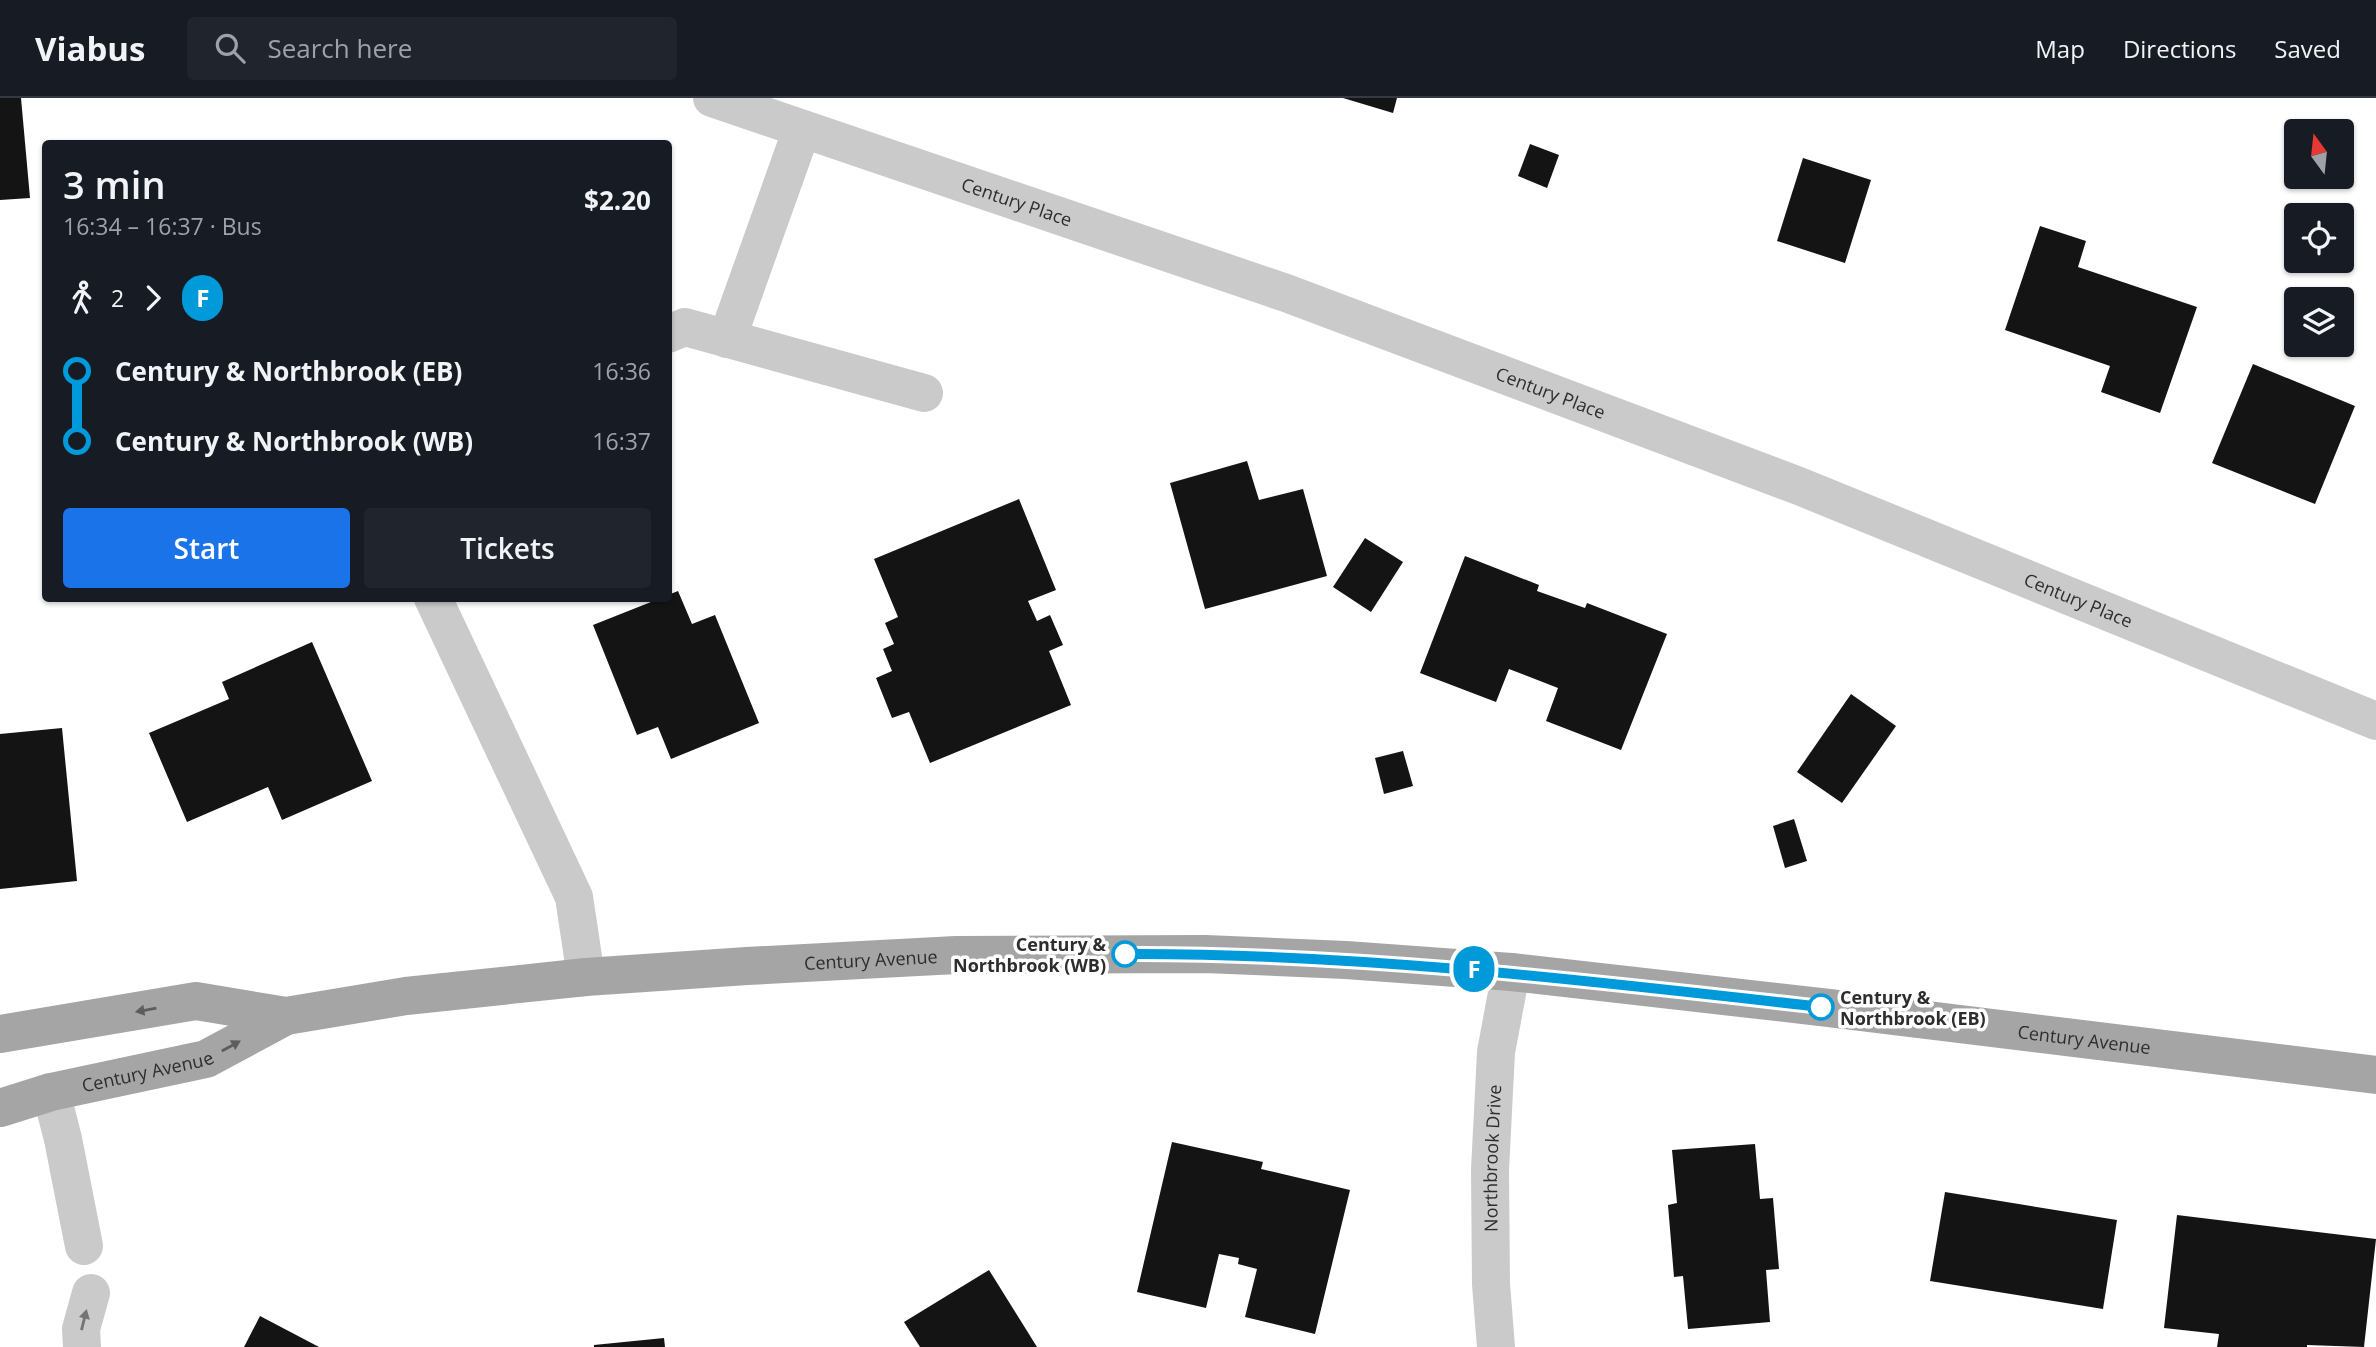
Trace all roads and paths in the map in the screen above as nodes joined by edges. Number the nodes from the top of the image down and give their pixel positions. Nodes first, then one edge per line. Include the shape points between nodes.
1 (712, 98) edge
2 (802, 129) junction
3 (672, 332) edge
4 (727, 339) junction
5 (925, 393) dead end
6 (435, 602) edge
7 (2376, 721) edge
8 (1511, 972) junction
9 (586, 977) junction
10 (286, 1016) junction
11 (0, 1034) edge
12 (2376, 1075) edge
13 (51, 1091) junction
14 (0, 1108) edge
15 (84, 1246) dead end
16 (91, 1293) dead end
17 (82, 1347) edge
18 (1496, 1347) edge

1 - 2 street, Century Place
2 - 4 street
2 - 7 street, Century Place via 1286,293 1799,486
3 - 4 street via 685,327
4 - 5 street
6 - 9 street via 574,897
8 - 9 main road, Century Avenue via 1205,954 997,955
8 - 12 main road, Century Avenue
8 - 18 street, Northbrook Drive via 1496,1052 1490,1170
9 - 10 main road, Century Avenue via 406,996
10 -> 11 main road, Century Avenue via 196,1001
13 -> 10 main road, Century Avenue via 206,1059
13 - 14 main road, Century Avenue
13 - 15 street
17 -> 16 street via 80,1329

